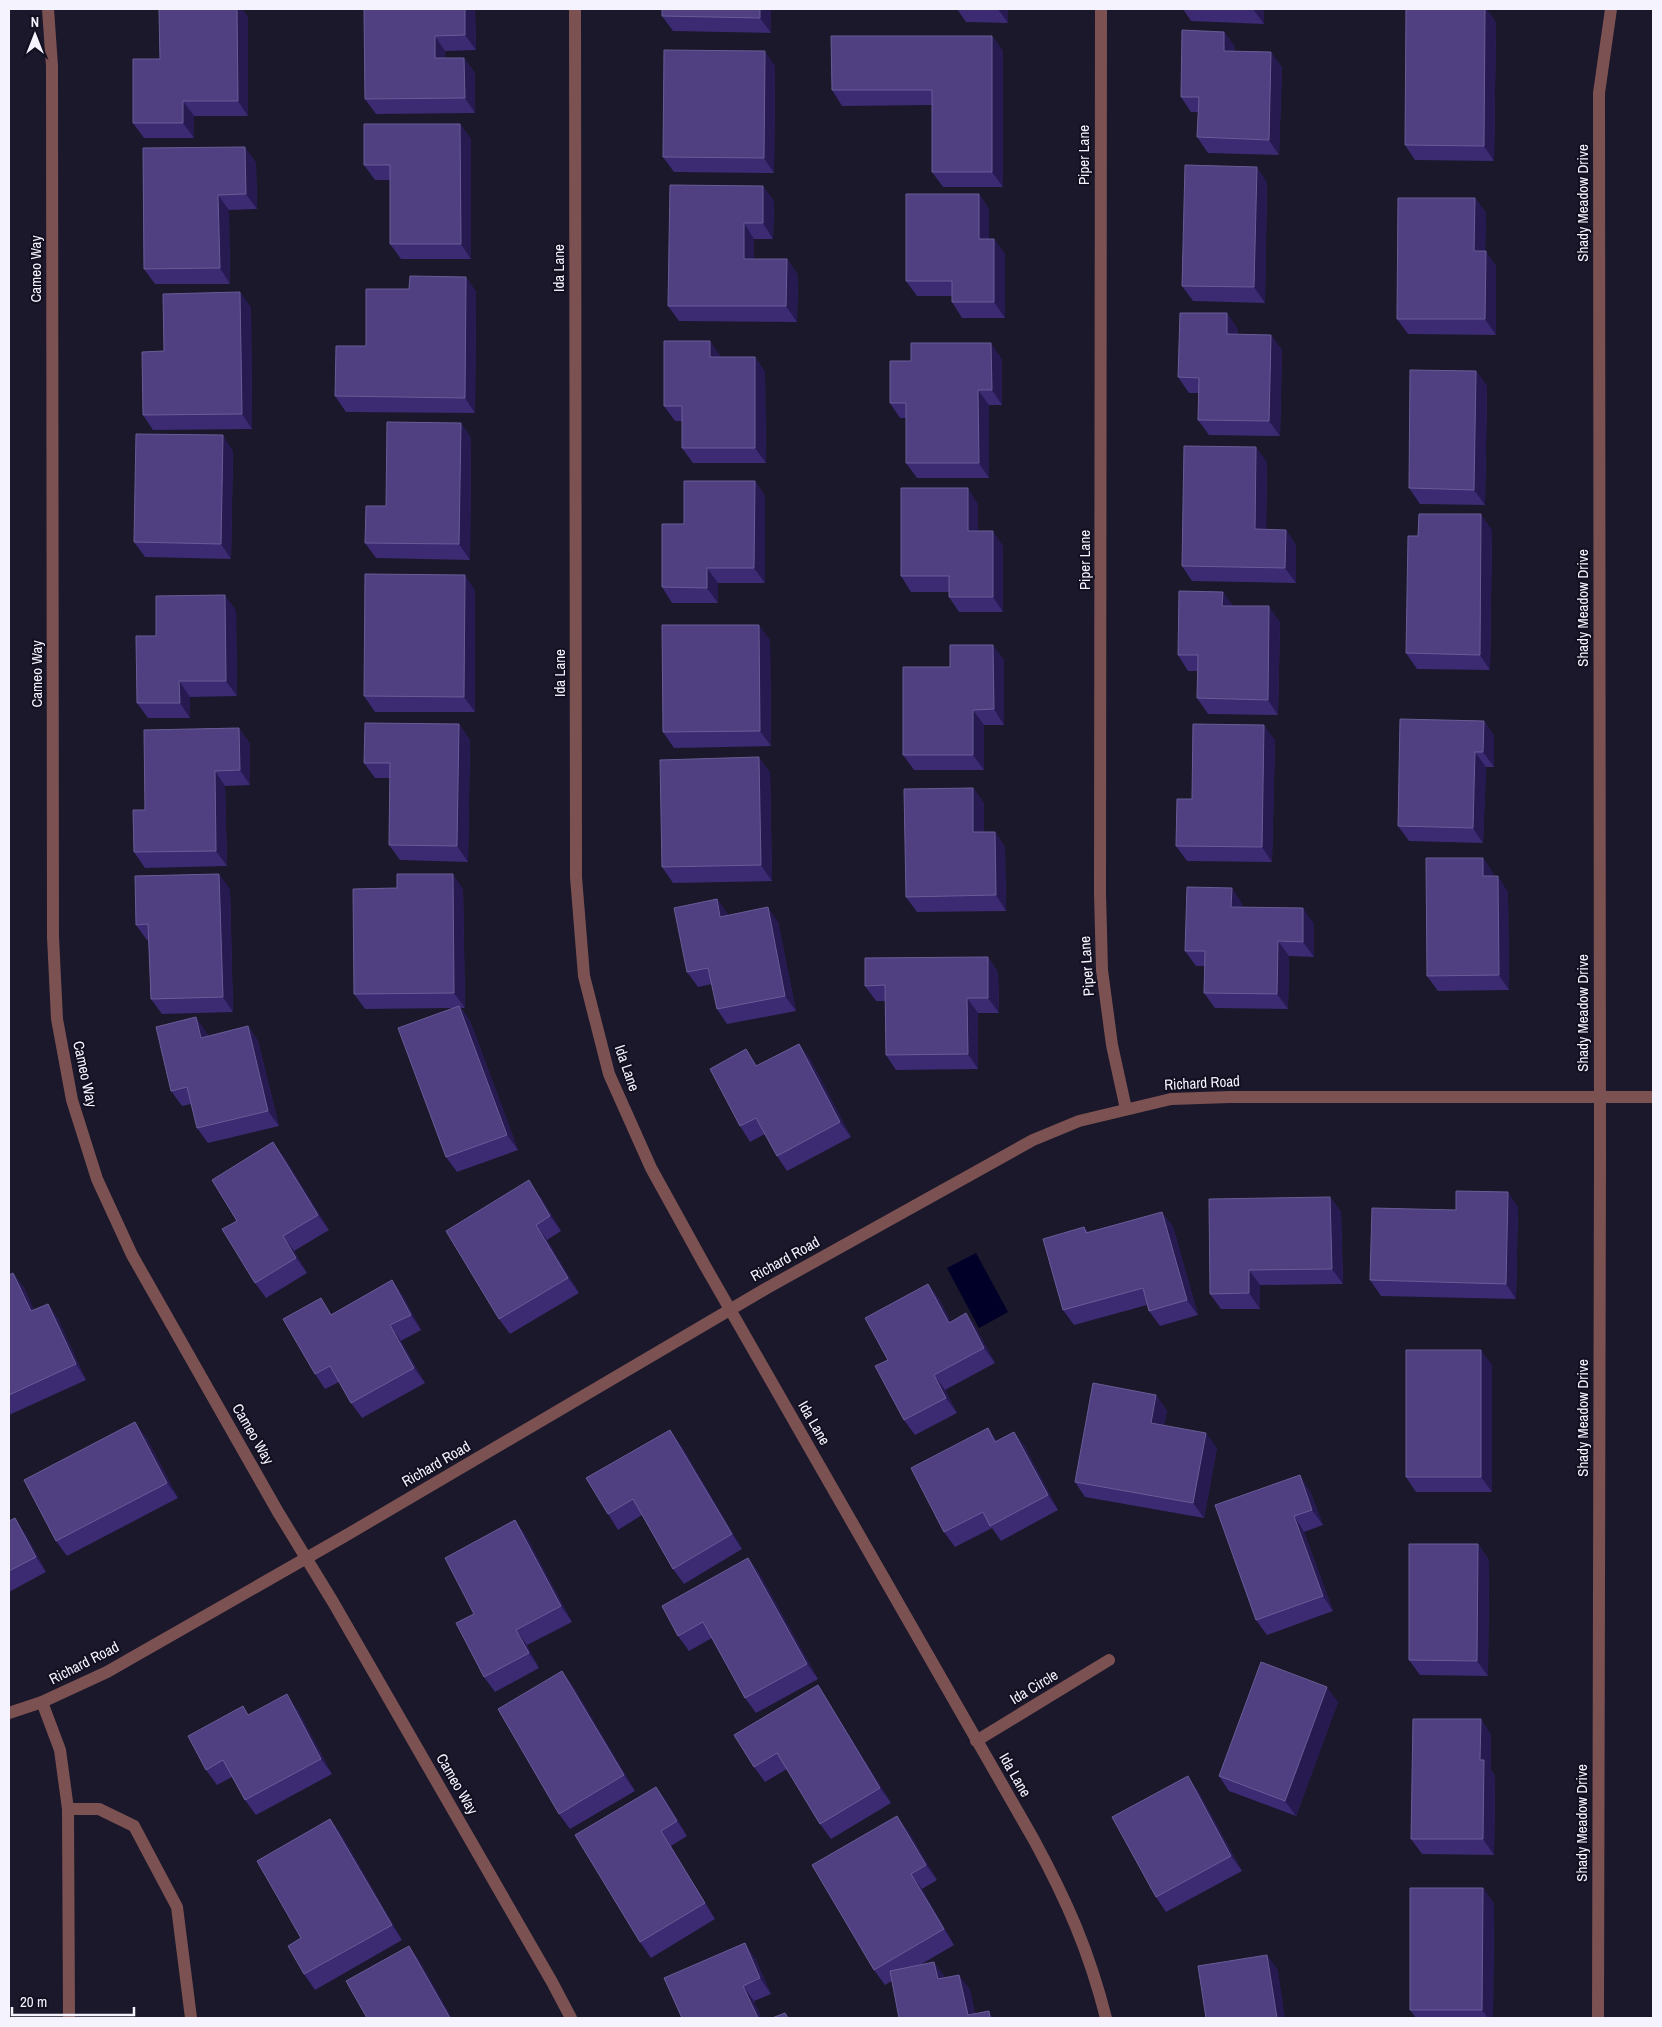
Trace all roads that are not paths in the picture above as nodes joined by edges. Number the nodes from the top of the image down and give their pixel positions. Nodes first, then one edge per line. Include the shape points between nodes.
1 (48, 9) edge
2 (575, 9) edge
3 (1101, 9) edge
4 (1611, 9) edge
5 (1600, 1097) junction
6 (1653, 1097) edge
7 (1126, 1109) junction
8 (730, 1309) junction
9 (306, 1558) junction
10 (1109, 1660) dead end
11 (42, 1702) junction
12 (9, 1713) edge
13 (976, 1741) junction
14 (68, 1809) junction
15 (69, 2018) edge
16 (191, 2018) edge
17 (571, 2018) edge
18 (1106, 2018) edge
19 (1598, 2018) edge

1 - 9 street, Cameo Way via 52,66 53,937 57,1019 72,1100 97,1179 132,1255
2 - 8 street, Ida Lane via 576,877 584,976 609,1074 650,1168
3 - 7 street, Piper Lane via 1100,893 1103,979 1112,1045
4 - 5 street, Shady Meadow Drive via 1599,93
5 - 6 street, Richard Road
5 - 7 street, Richard Road via 1230,1097 1171,1099
5 - 19 street, Shady Meadow Drive
7 - 8 street, Richard Road via 1079,1121 1033,1140
8 - 9 street, Richard Road
8 - 13 street, Ida Lane
9 - 11 street, Richard Road via 106,1672
9 - 17 street, Cameo Way
10 - 13 street, Ida Circle
11 - 12 street, Richard Road
11 - 14 street via 60,1750
13 - 18 street, Ida Lane via 1068,1903 1095,1972
14 - 15 street
14 - 16 street via 99,1809 134,1826 177,1907

